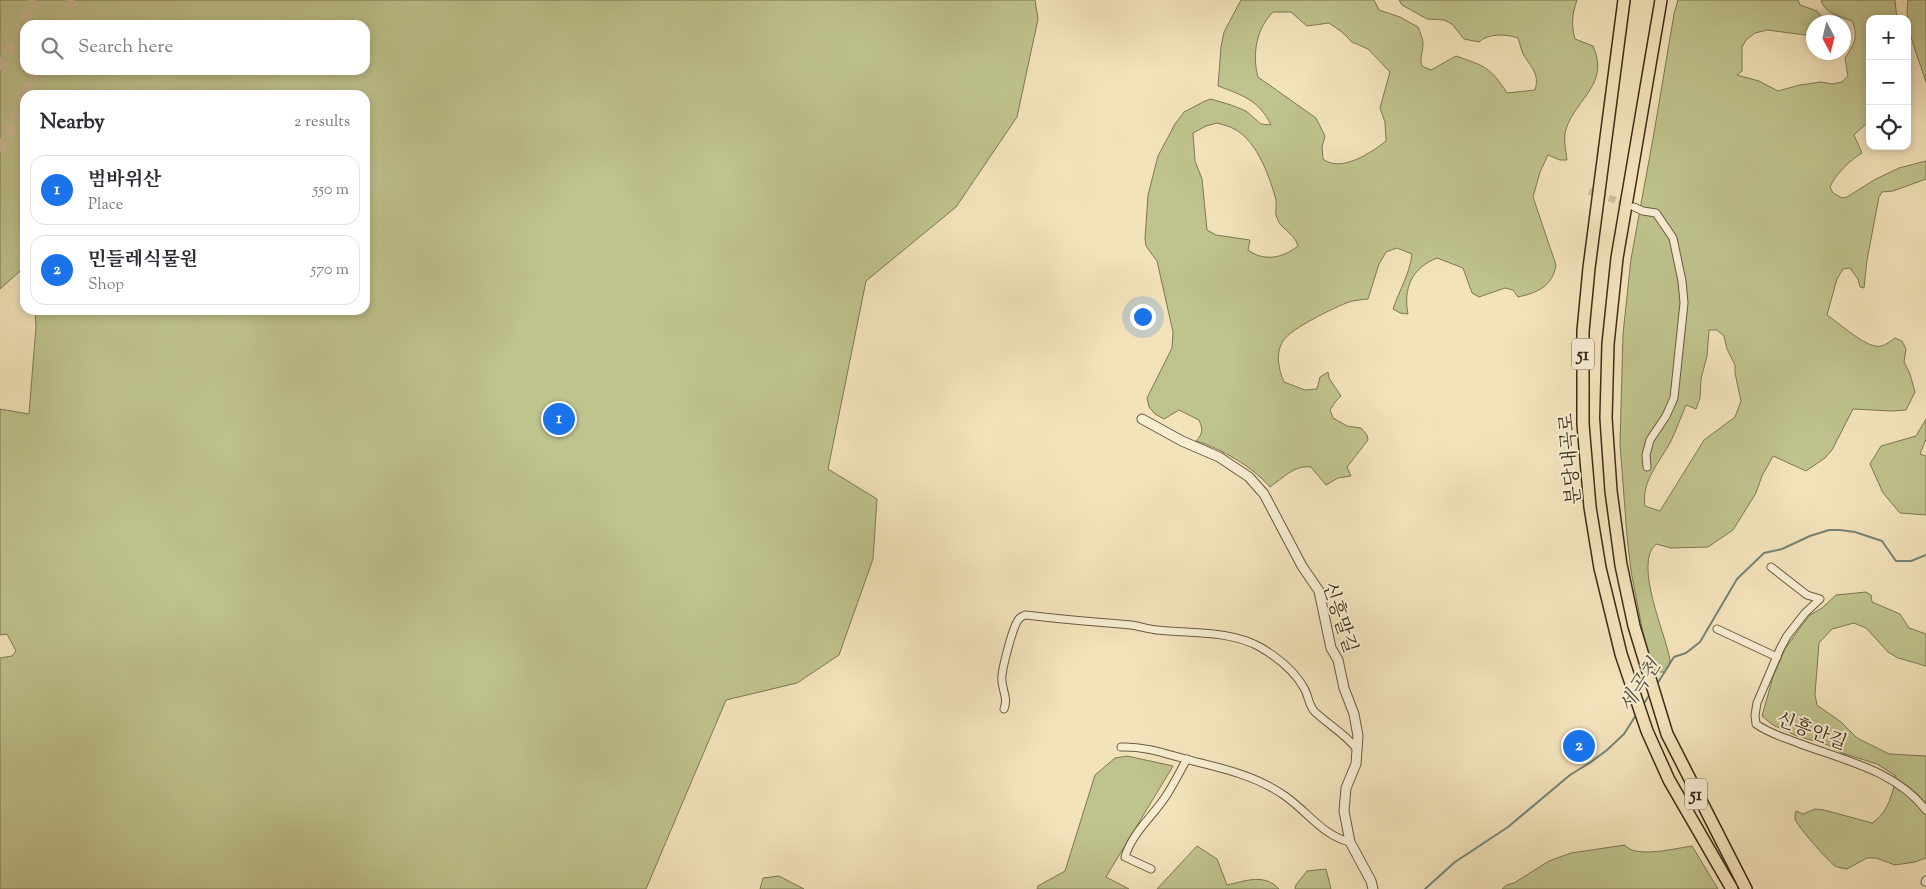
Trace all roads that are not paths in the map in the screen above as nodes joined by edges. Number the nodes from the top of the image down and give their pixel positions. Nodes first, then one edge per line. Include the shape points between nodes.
1 (1624, 0) edge
2 (1661, 0) edge
3 (1634, 207) tunnel mouth
4 (1142, 419) dead end
5 (1647, 467) dead end
6 (1772, 567) dead end
7 (1717, 629) dead end
8 (1777, 657) junction
9 (1004, 709) dead end
10 (1121, 747) dead end
11 (1358, 749) junction
12 (1187, 759) junction
13 (1926, 810) edge
14 (1350, 842) junction
15 (1151, 869) dead end
16 (1373, 889) edge
17 (1732, 889) edge
18 (1748, 889) edge

1 - 17 highway, 분당내곡로 / 51 via 1583,331 1582,424 1590,507 1600,568 1621,654 1640,709 1669,780
2 - 18 highway, 분당내곡로 / 51 via 1617,258 1608,344 1606,418 1611,491 1621,565 1634,626 1667,734 1730,860
3 - 5 street via 1656,213 1673,238 1684,303 1674,398 1650,440
4 - 11 street, 신흥말길 via 1219,457 1249,477 1264,494 1319,591 1331,648 1338,660 1354,714
6 - 8 street, 신흥안길 via 1799,590 1820,599 1787,636
7 - 8 street
8 - 13 street, 신흥안길 via 1757,702 1756,724 1777,736 1882,774 1906,790
9 - 11 street via 1006,695 1002,676 1013,631 1018,620 1025,615 1202,633 1245,641 1261,648 1293,673 1306,690 1314,711 1347,736
10 - 12 street via 1137,747
11 - 14 street, 신흥말길 via 1346,788 1344,811
12 - 14 street via 1214,765 1273,788 1337,839
12 - 15 street via 1166,797 1145,823 1125,857
14 - 16 street, 신흥말길

